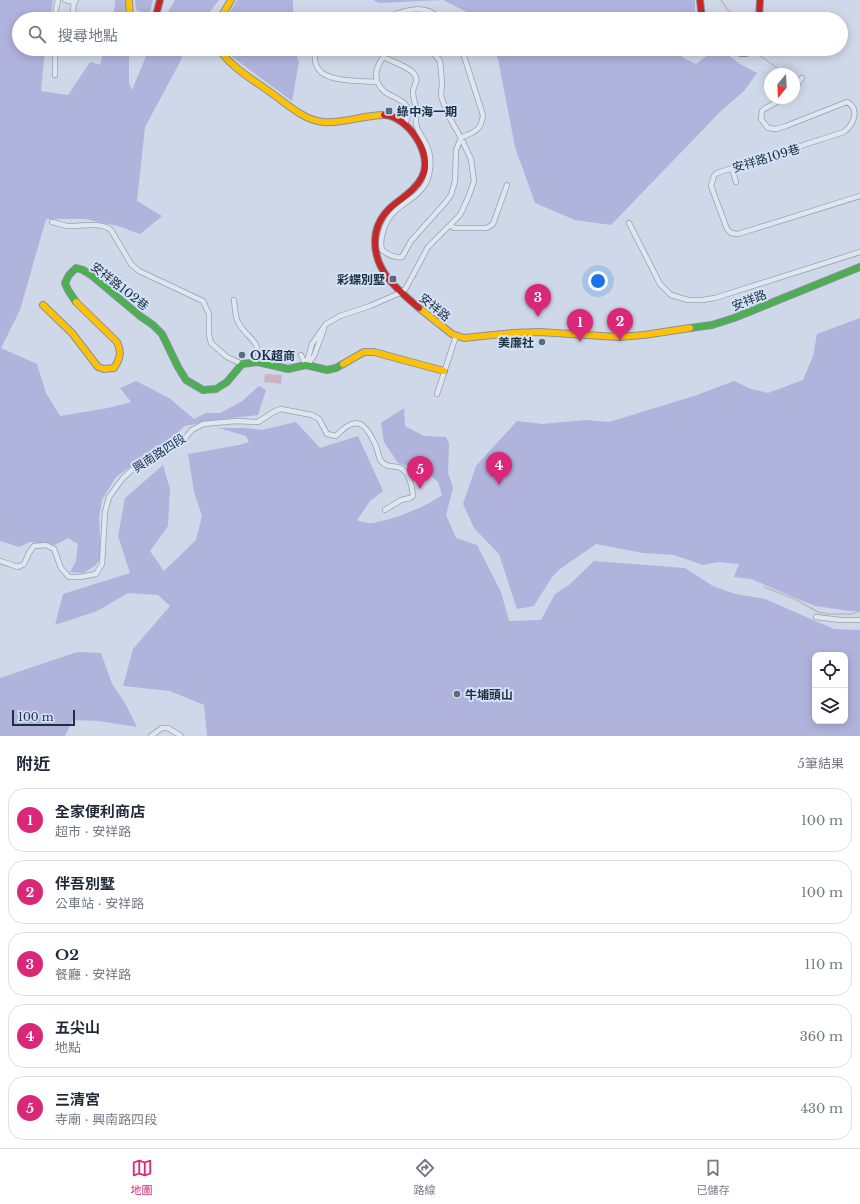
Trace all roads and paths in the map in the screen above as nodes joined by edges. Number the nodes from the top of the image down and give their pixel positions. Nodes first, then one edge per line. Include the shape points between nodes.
1 (58, 0) edge
2 (65, 0) edge
3 (129, 0) edge
4 (160, 0) edge
5 (700, 0) edge
6 (760, 0) edge
7 (75, 1) edge
8 (230, 1) edge
9 (55, 12) edge
10 (73, 12) edge
11 (130, 12) edge
12 (157, 12) edge
13 (224, 12) edge
14 (400, 12) edge
15 (432, 12) edge
16 (701, 12) edge
17 (759, 12) edge
18 (55, 56) edge
19 (223, 56) edge
20 (314, 56) edge
21 (384, 56) edge
22 (386, 56) edge
23 (436, 56) edge
24 (464, 56) edge
25 (55, 75) dead end
26 (802, 78) dead end
27 (800, 80) edge
28 (377, 82) junction
29 (773, 104) edge
30 (405, 124) junction
31 (462, 138) junction
32 (732, 168) junction
33 (736, 182) dead end
34 (507, 185) dead end
35 (860, 196) edge
36 (52, 222) dead end
37 (629, 223) dead end
38 (450, 225) junction
39 (860, 252) edge
40 (860, 267) edge
41 (402, 292) junction
42 (234, 300) dead end
43 (42, 305) dead end
44 (456, 336) junction
45 (301, 356) dead end
46 (258, 362) junction
47 (242, 364) junction
48 (306, 366) junction
49 (444, 371) junction
50 (437, 394) dead end
51 (385, 510) dead end
52 (0, 561) edge
53 (816, 617) dead end
54 (860, 620) edge
55 (151, 736) edge
56 (181, 736) edge

1 - 9 street
2 - 7 street
3 - 11 street
4 - 12 street
5 - 16 street
6 - 17 street
7 - 10 street
8 - 13 street
14 - 15 street
18 - 25 street
19 - 30 street, 安祥路 via 291,107 315,120 340,122 390,114
20 - 28 street via 316,66 325,75
21 - 28 street via 376,71
22 - 31 street via 416,76 413,92 416,122 428,148 430,168 420,191 388,219 382,234 382,250 402,257 410,241 451,195 455,181 457,146
23 - 31 street via 440,61 441,96 448,115
24 - 31 street via 483,115 478,130
26 - 27 street
28 - 30 street via 386,94 398,98 405,104 408,113
29 - 32 street, 安祥路109巷 via 762,111 761,119 768,128 786,126 847,102 854,106 856,117 852,126 844,132
30 - 41 street, 安祥路 via 421,148 424,171 419,182 386,210 379,222 375,238 375,251 380,268
31 - 38 street via 471,159 474,181 460,215
32 - 33 street
32 - 35 street, 安祥路109巷 via 717,173 711,186 727,229 731,233 738,234
34 - 38 street via 491,226 454,228
36 - 47 street via 67,226 96,225 109,228 131,264 139,271 203,302 208,314 211,342 227,357
37 - 39 street via 660,284 671,295 688,300 715,298
38 - 41 street via 428,247
40 - 44 street, 安祥路 via 706,326 640,336 615,337 538,332 472,338
41 - 44 street, 安祥路
41 - 48 street via 326,324 312,344
42 - 46 street via 238,320 245,334 257,344
43 - 47 street, 安祥路102巷 via 72,333 98,367 104,370 114,368 121,353 118,344 72,299 66,288 65,283 69,275 76,268 83,270 162,334 186,380 203,390 216,389
44 - 49 street
45 - 48 street
46 - 47 street
46 - 48 street via 288,369
48 - 49 street via 327,370 336,368 364,352 374,352
49 - 50 street
51 - 52 street, 興南路四段 via 401,500 410,498 413,496 412,492 406,472 400,468 386,466 380,460 376,446 363,425 358,423 345,426 336,436 326,434 319,419 312,415 281,409 258,422 203,424 170,448 136,466 109,497 105,512 102,564 96,574 69,577 61,568 54,549 46,545 34,546 24,564 18,567
53 - 54 street
55 - 56 street via 162,728 168,728

